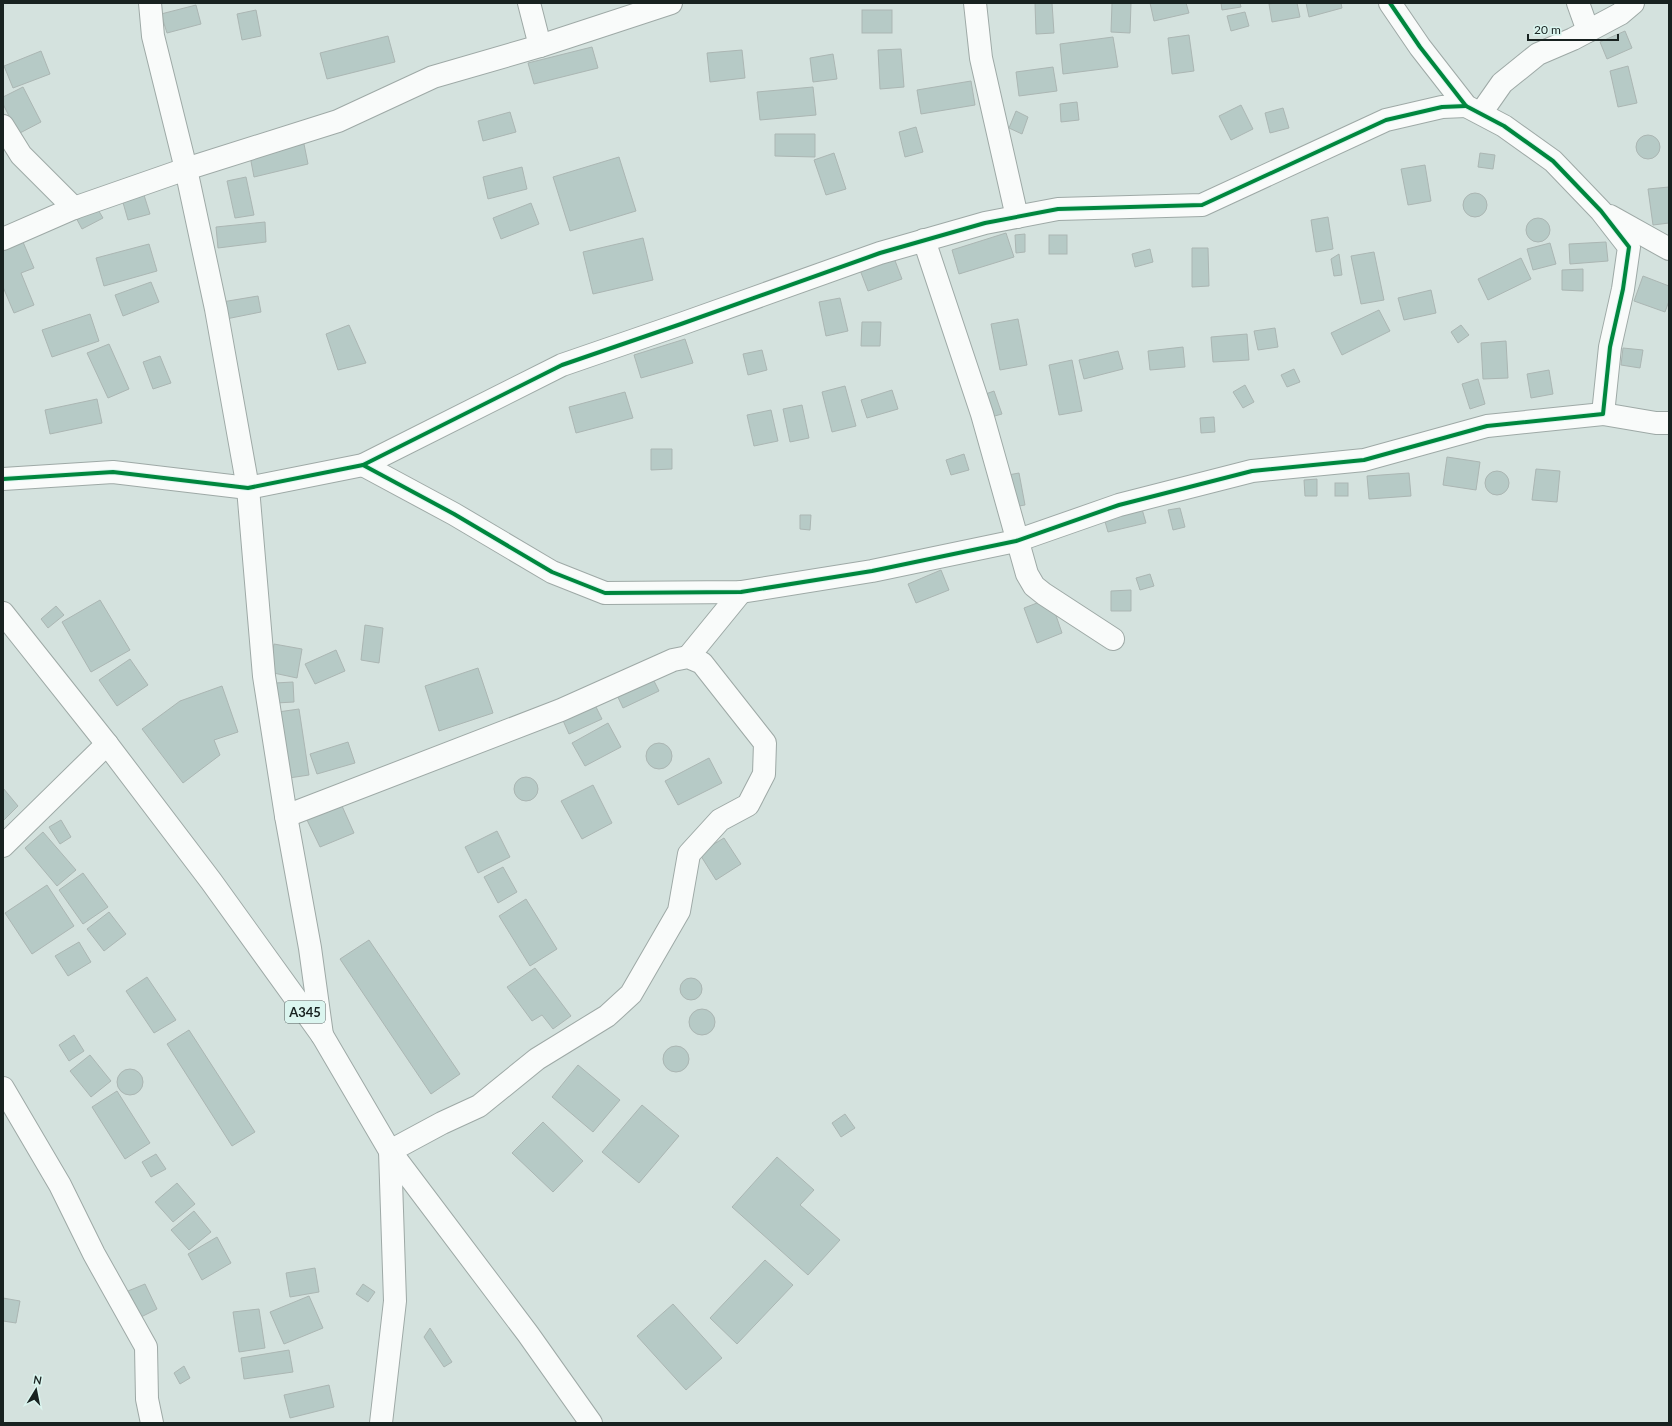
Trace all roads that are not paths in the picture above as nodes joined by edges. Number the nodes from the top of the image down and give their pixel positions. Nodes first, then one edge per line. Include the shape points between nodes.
1 (150, 3) edge
2 (529, 3) edge
3 (671, 3) edge
4 (975, 3) edge
5 (1390, 3) edge
6 (1578, 3) edge
7 (1633, 3) edge
8 (1588, 31) junction
9 (540, 46) junction
10 (1473, 110) junction
11 (3, 126) edge
12 (186, 169) junction
13 (74, 208) junction
14 (1600, 210) junction
15 (1017, 217) junction
16 (3, 239) edge
17 (924, 240) junction
18 (1669, 249) edge
19 (1603, 414) junction
20 (1669, 423) edge
21 (363, 465) junction
22 (3, 479) edge
23 (248, 488) junction
24 (1016, 541) junction
25 (741, 592) junction
26 (3, 613) edge
27 (1113, 639) dead end
28 (688, 657) junction
29 (107, 744) junction
30 (286, 816) junction
31 (3, 846) edge
32 (322, 1035) junction
33 (3, 1088) edge
34 (390, 1151) junction
35 (152, 1423) edge
36 (381, 1423) edge
37 (591, 1423) edge

1 - 12 main road via 153,36
2 - 9 main road
3 - 9 main road
4 - 15 main road via 981,58
5 - 10 main road via 1420,47
6 - 8 main road
7 - 8 main road via 1620,14
8 - 10 main road via 1538,54
9 - 12 main road via 433,77 338,121
10 - 14 main road via 1504,126 1553,161
10 - 15 main road via 1442,107 1386,120 1202,205 1058,209
11 - 13 main road via 21,155
12 - 13 main road
12 - 23 main road via 216,309
13 - 16 main road
14 - 18 main road
14 - 19 main road via 1629,247 1623,290 1610,347
15 - 17 main road
17 - 21 main road via 880,253 562,365
17 - 24 main road via 982,414
19 - 20 main road
19 - 24 main road via 1487,426 1364,460 1252,472 1119,505
21 - 23 main road
21 - 25 main road via 454,514 552,572 605,593
22 - 23 main road via 113,472
23 - 30 main road via 264,676
24 - 25 main road via 872,571
24 - 27 main road via 1027,574 1034,586
25 - 28 main road
26 - 29 main road, A345
28 - 30 main road via 673,660 561,710
28 - 34 main road via 702,662 765,743 764,774 748,805 720,820 689,854 679,911 631,994 607,1016 537,1059 480,1106
29 - 31 main road
29 - 32 main road, A345 via 211,881
30 - 32 main road via 310,948
32 - 34 main road, A345
33 - 35 main road via 60,1186 94,1254 146,1347 147,1399
34 - 36 main road via 395,1301
34 - 37 main road, A345 via 528,1334

